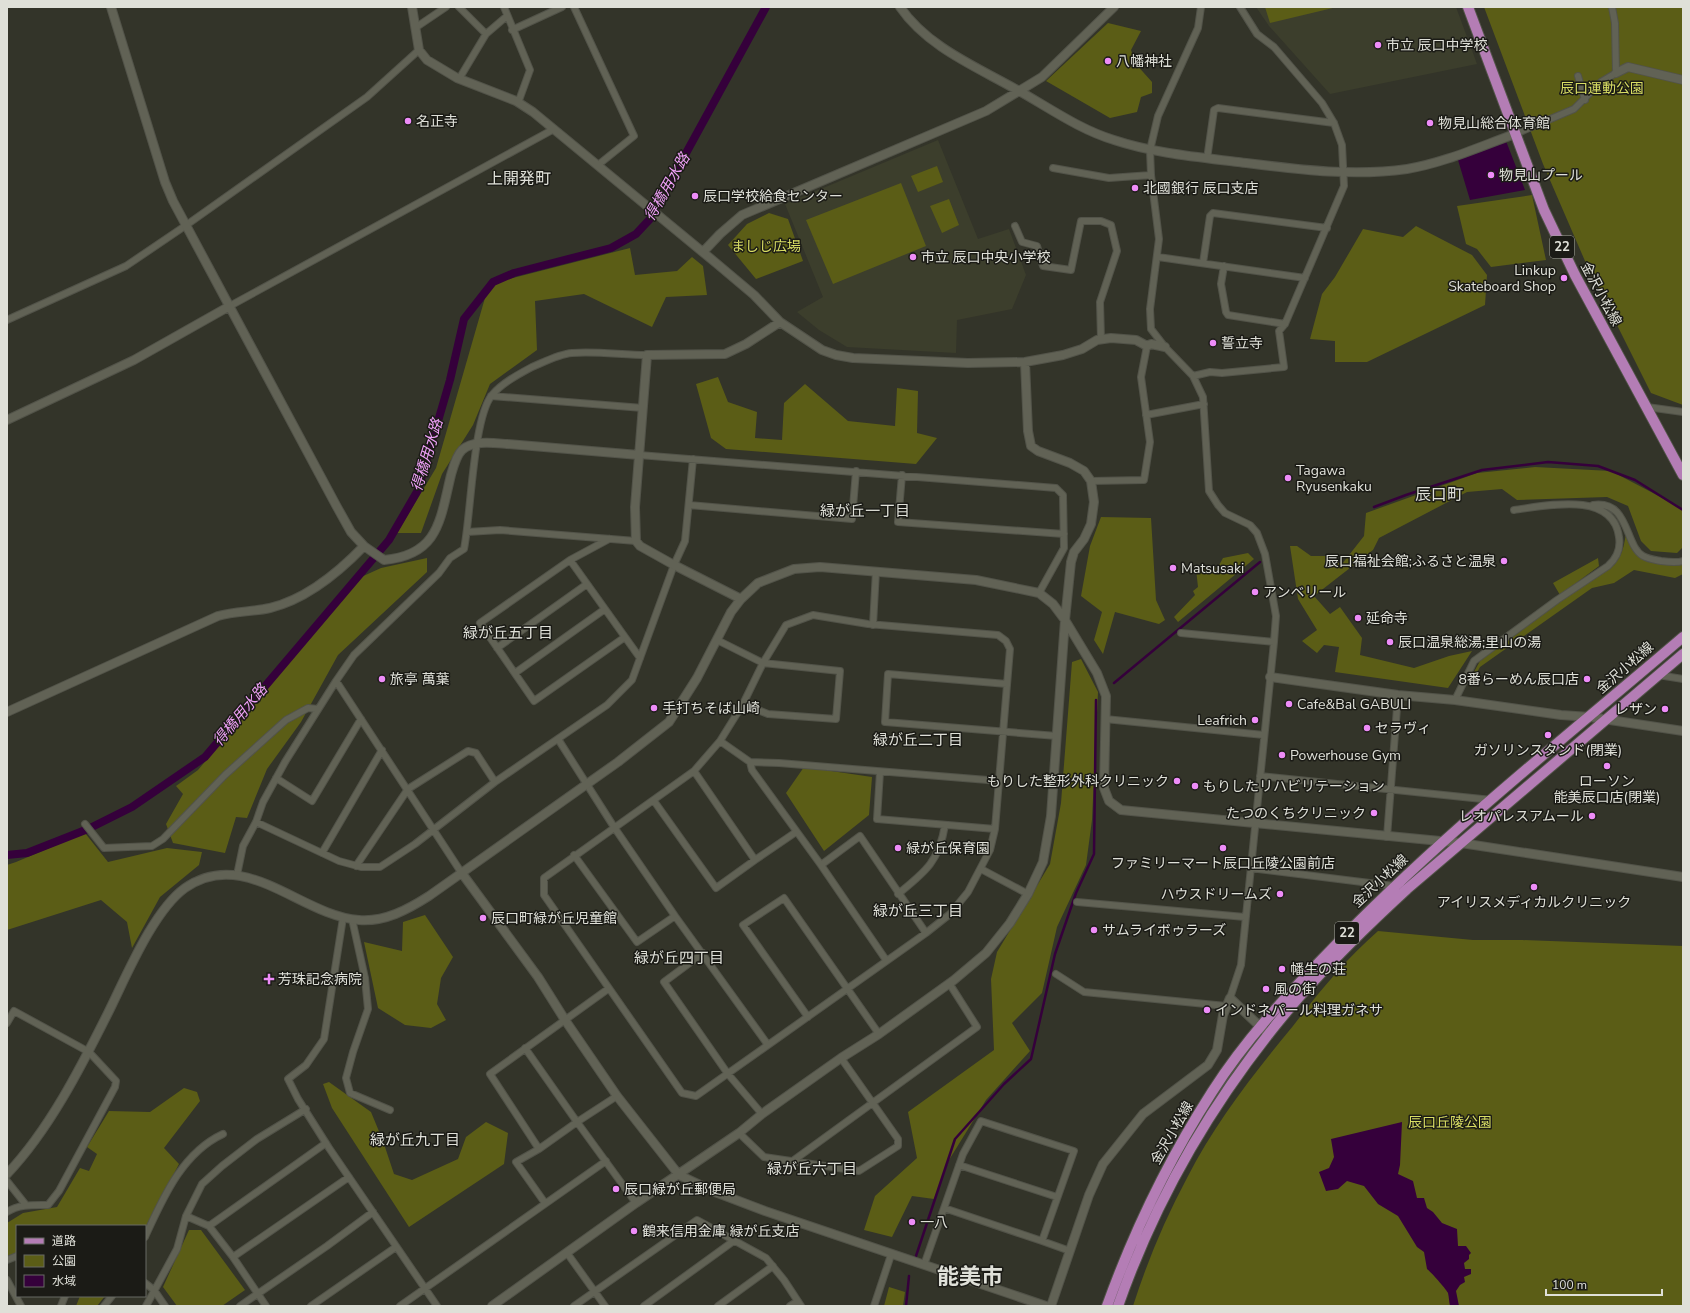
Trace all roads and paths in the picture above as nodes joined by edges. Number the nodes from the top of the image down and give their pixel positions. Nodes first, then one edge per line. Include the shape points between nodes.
1 (111, 7) edge
2 (412, 7) edge
3 (446, 7) edge
4 (459, 7) edge
5 (504, 7) edge
6 (562, 7) edge
7 (574, 7) edge
8 (900, 7) edge
9 (1114, 7) edge
10 (1201, 7) edge
11 (1240, 7) edge
12 (1468, 7) edge
13 (1612, 7) edge
14 (507, 16) junction
15 (415, 28) junction
16 (512, 30) junction
17 (486, 34) junction
18 (419, 50) junction
19 (1616, 73) junction
20 (1578, 76) dead end
21 (459, 79) junction
22 (1683, 80) edge
23 (1020, 92) junction
24 (1585, 100) junction
25 (518, 103) junction
26 (1334, 123) junction
27 (554, 129) junction
28 (1515, 134) junction
29 (1150, 150) junction
30 (1207, 159) junction
31 (598, 165) junction
32 (1053, 168) dead end
33 (1344, 173) junction
34 (1151, 175) junction
35 (185, 226) junction
36 (1015, 226) dead end
37 (1327, 228) junction
38 (703, 252) junction
39 (1158, 257) junction
40 (1204, 263) junction
41 (1224, 266) junction
42 (1304, 278) junction
43 (228, 307) junction
44 (7, 320) edge
45 (780, 322) junction
46 (1285, 324) junction
47 (1101, 340) junction
48 (1147, 346) junction
49 (1165, 347) junction
50 (647, 355) junction
51 (1025, 362) junction
52 (1193, 376) junction
53 (492, 396) junction
54 (1204, 404) junction
55 (1647, 407) junction
56 (643, 408) junction
57 (1683, 412) edge
58 (1146, 415) junction
59 (7, 420) edge
60 (477, 444) junction
61 (639, 455) junction
62 (693, 459) junction
63 (856, 471) junction
64 (902, 475) junction
65 (1683, 475) edge
66 (1091, 481) junction
67 (689, 506) junction
68 (1591, 506) junction
69 (1514, 510) dead end
70 (468, 532) junction
71 (1064, 534) junction
72 (609, 539) junction
73 (636, 541) junction
74 (364, 546) junction
75 (570, 560) junction
76 (1683, 561) edge
77 (674, 565) junction
78 (876, 571) junction
79 (587, 584) junction
80 (1039, 593) junction
81 (741, 599) junction
82 (605, 609) junction
83 (1065, 620) junction
84 (873, 625) junction
85 (1181, 633) dead end
86 (625, 637) junction
87 (1683, 637) edge
88 (717, 640) junction
89 (1274, 642) junction
90 (497, 648) junction
91 (1683, 654) edge
92 (640, 658) junction
93 (762, 663) junction
94 (515, 673) junction
95 (1658, 675) junction
96 (1270, 677) junction
97 (1683, 679) edge
98 (336, 681) junction
99 (1007, 684) junction
100 (1398, 695) junction
101 (1455, 700) junction
102 (743, 704) junction
103 (318, 708) junction
104 (7, 712) edge
105 (1590, 717) junction
106 (360, 718) junction
107 (1105, 719) junction
108 (1604, 720) junction
109 (1683, 731) edge
110 (1003, 732) junction
111 (1264, 735) junction
112 (1057, 736) junction
113 (558, 739) junction
114 (720, 740) junction
115 (382, 750) junction
116 (750, 762) junction
117 (694, 771) junction
118 (880, 772) junction
119 (1260, 776) junction
120 (276, 778) junction
121 (1000, 781) junction
122 (495, 782) junction
123 (588, 783) junction
124 (408, 789) junction
125 (1390, 789) junction
126 (1492, 800) junction
127 (654, 801) junction
128 (256, 822) junction
129 (85, 824) dead end
130 (1254, 824) junction
131 (945, 825) junction
132 (614, 827) junction
133 (434, 828) junction
134 (995, 829) junction
135 (796, 832) junction
136 (1386, 837) junction
137 (1443, 842) junction
138 (1461, 843) junction
139 (322, 852) junction
140 (574, 855) junction
141 (755, 860) junction
142 (821, 865) junction
143 (356, 866) junction
144 (1250, 868) junction
145 (981, 869) junction
146 (461, 872) junction
147 (237, 876) junction
148 (1683, 877) edge
149 (1394, 886) junction
150 (898, 894) junction
151 (1028, 894) junction
152 (1077, 902) dead end
153 (675, 916) junction
154 (1245, 917) junction
155 (343, 918) junction
156 (352, 919) junction
157 (926, 933) junction
158 (704, 953) junction
159 (886, 960) junction
160 (1056, 974) dead end
161 (949, 984) junction
162 (608, 989) junction
163 (848, 989) junction
164 (1230, 998) junction
165 (1226, 1006) junction
166 (808, 1017) junction
167 (564, 1020) junction
168 (7, 1023) edge
169 (1260, 1027) junction
170 (880, 1034) junction
171 (1269, 1035) junction
172 (768, 1045) junction
173 (525, 1048) junction
174 (89, 1052) junction
175 (841, 1058) junction
176 (728, 1074) junction
177 (617, 1096) junction
178 (872, 1102) junction
179 (306, 1109) junction
180 (390, 1110) dead end
181 (762, 1114) junction
182 (576, 1122) junction
183 (739, 1133) junction
184 (223, 1134) dead end
185 (326, 1143) junction
186 (539, 1149) junction
187 (794, 1160) junction
188 (606, 1161) junction
189 (959, 1165) junction
190 (7, 1174) edge
191 (679, 1175) junction
192 (349, 1177) junction
193 (7, 1182) edge
194 (1057, 1197) junction
195 (545, 1203) junction
196 (636, 1203) junction
197 (26, 1205) junction
198 (944, 1208) junction
199 (7, 1212) edge
200 (373, 1212) junction
201 (186, 1216) junction
202 (210, 1226) junction
203 (146, 1235) edge
204 (735, 1240) junction
205 (1042, 1241) junction
206 (396, 1247) junction
207 (1070, 1250) junction
208 (567, 1253) junction
209 (891, 1255) junction
210 (233, 1257) junction
211 (924, 1265) junction
212 (773, 1266) junction
213 (7, 1280) edge
214 (146, 1284) edge
215 (425, 1289) junction
216 (154, 1290) junction
217 (594, 1292) junction
218 (257, 1294) junction
219 (16, 1297) edge
220 (16, 1297) edge
221 (111, 1297) edge
222 (800, 1303) edge
223 (21, 1306) edge
224 (104, 1306) edge
225 (146, 1306) edge
226 (165, 1306) edge
227 (240, 1306) edge
228 (266, 1306) edge
229 (311, 1306) edge
230 (400, 1306) edge
231 (437, 1306) edge
232 (492, 1306) edge
233 (574, 1306) edge
234 (605, 1306) edge
235 (644, 1306) edge
236 (718, 1306) edge
237 (790, 1306) edge
238 (874, 1306) edge
239 (1046, 1306) edge
240 (1051, 1306) edge
241 (1107, 1306) edge
242 (1118, 1306) edge

1 - 35 street via 165,182
2 - 15 street
3 - 15 street
4 - 17 street
5 - 14 street
6 - 16 street
7 - 31 street via 634,136
8 - 23 street via 931,39 958,58
9 - 23 street via 1042,77
10 - 29 street via 1198,28 1158,116
11 - 26 street via 1257,34 1274,47 1322,103
12 - 28 main road, 金沢小松線 / 22
13 - 19 street via 1615,23
14 - 16 street
14 - 17 street
15 - 18 street
16 - 25 street via 530,70
17 - 21 street
18 - 21 street via 438,68
18 - 35 street via 367,97
19 - 22 street via 1628,67
19 - 24 street via 1601,82
20 - 24 street
21 - 25 street
23 - 29 street via 1088,129 1113,140
23 - 38 street via 940,132 742,215
24 - 28 street via 1574,109
25 - 27 street
26 - 30 street via 1218,108 1214,110
26 - 33 street via 1342,145
27 - 31 street
27 - 43 street
28 - 33 street via 1409,168
28 - 55 main road, 金沢小松線 / 22 via 1544,210 1575,275
29 - 30 street
29 - 34 street
30 - 33 street via 1322,173
31 - 38 street
32 - 34 street via 1109,178
33 - 37 street via 1344,186
34 - 39 street via 1159,239
35 - 43 street
35 - 44 street via 126,266
36 - 47 street via 1022,242 1037,246 1043,266 1072,270 1081,221 1101,221 1111,225 1117,251 1100,302
37 - 40 street via 1212,213
37 - 42 street
38 - 45 street
39 - 40 street
39 - 49 street via 1150,309 1151,329
40 - 41 street
41 - 42 street
41 - 46 street via 1221,284 1228,314
42 - 46 street
43 - 59 street via 134,360
43 - 74 street via 344,520
45 - 50 street via 746,344 724,354
45 - 51 street via 822,350 853,358
46 - 52 street via 1279,331 1284,367 1210,372
47 - 48 street via 1124,338 1136,340
47 - 51 street via 1063,355
48 - 49 street via 1151,344
48 - 58 street via 1141,377
49 - 52 street
50 - 53 street via 571,353 524,371
50 - 56 street
51 - 66 street via 1031,446 1084,471
52 - 54 street
53 - 56 street
53 - 60 street
54 - 58 street
54 - 89 street via 1209,491 1225,513 1250,525 1257,533 1265,554 1274,596
55 - 57 street
55 - 65 main road, 金沢小松線 / 22
56 - 61 street
58 - 66 street via 1150,442 1144,480
60 - 61 street via 507,444
60 - 70 street
60 - 74 street via 461,451 454,467 437,530 431,539 412,553 384,560
61 - 62 street
61 - 73 street via 635,507
62 - 63 street
62 - 67 street
63 - 64 street
63 - 67 street via 852,519
64 - 71 street via 1056,488 1063,495
64 - 71 street via 898,522
66 - 83 street via 1094,513 1084,539 1074,552
67 - 77 street via 685,541
68 - 69 street via 1544,506
68 - 76 street via 1601,504 1619,515 1636,550 1643,556 1666,562
68 - 101 street via 1607,513 1619,533 1620,543 1614,561 1474,662
70 - 72 street via 500,530
70 - 98 street via 464,549 450,558 439,573 354,655
71 - 80 street via 1064,548
72 - 73 street
72 - 75 street
73 - 77 street via 640,546
74 - 104 street via 342,569 297,598 269,608 218,616
75 - 79 street
75 - 90 street via 480,623
77 - 81 street
77 - 92 street
78 - 80 street via 976,580
78 - 81 street via 820,567 794,569 758,583
78 - 84 street
79 - 82 street
79 - 90 street
80 - 83 street via 1053,604
81 - 88 street
82 - 86 street
82 - 94 street
83 - 107 street via 1097,673 1106,696
83 - 112 street
84 - 93 street via 813,616 800,619 786,625
84 - 99 street via 998,635 1006,641 1010,649
85 - 89 street
86 - 92 street
86 - 94 street via 534,701
87 - 105 main road, 金沢小松線 / 22
88 - 93 street
88 - 123 street via 697,678 668,722
89 - 96 street
90 - 94 street
91 - 95 main road, 金沢小松線 / 22
92 - 113 street via 632,680 623,692
93 - 102 street
93 - 102 street via 840,671 836,719 768,714
95 - 97 street
95 - 108 main road, 金沢小松線 / 22
96 - 100 street
96 - 111 street
98 - 103 street
98 - 106 street
99 - 110 street
99 - 110 street via 888,674 885,722
100 - 101 street
100 - 125 street
101 - 105 street
102 - 114 street
103 - 120 street
103 - 129 street via 308,708 286,720 201,798 164,839 152,846 104,848
105 - 108 street
105 - 126 main road, 金沢小松線 / 22
106 - 115 street
106 - 120 street via 312,801
107 - 111 street
107 - 130 street via 1104,788 1110,800 1121,810
108 - 109 street
108 - 138 main road, 金沢小松線 / 22
110 - 112 street
110 - 121 street
111 - 119 street
112 - 151 street via 1051,816 1043,862
113 - 122 street
113 - 123 street
114 - 116 street
114 - 117 street
115 - 124 street
115 - 139 street
116 - 118 street
116 - 135 street via 752,770
117 - 127 street
117 - 141 street
118 - 121 street
118 - 131 street via 877,819
119 - 125 street
119 - 130 street
120 - 128 street
121 - 134 street
122 - 124 street via 476,753 468,751
122 - 133 street
123 - 132 street
123 - 146 street
124 - 133 street
124 - 143 street
125 - 126 street
125 - 136 street
126 - 137 main road, 金沢小松線 / 22
127 - 132 street
127 - 141 street via 716,888
128 - 139 street
128 - 147 street via 243,846
130 - 136 street
130 - 144 street
131 - 134 street
131 - 150 street via 942,845 925,871
132 - 140 street
132 - 153 street
133 - 143 street via 380,867
133 - 146 street
134 - 145 street via 990,850
135 - 141 street
135 - 142 street
136 - 137 street
137 - 138 street
137 - 149 main road, 金沢小松線 / 22
138 - 148 street
138 - 171 main road, 金沢小松線 / 22 via 1374,920 1300,996
139 - 143 street
140 - 153 street via 637,942
140 - 162 street via 544,878 544,895
142 - 150 street via 860,836
142 - 159 street
144 - 149 street
144 - 154 street
145 - 151 street
145 - 157 street via 968,892 950,914
146 - 156 street via 414,906 400,913 384,918
146 - 167 street via 538,977
147 - 155 street via 263,882
147 - 174 street via 213,877 197,882 186,888 165,907 133,962
149 - 169 main road, 金沢小松線 / 22 via 1281,1001
150 - 157 street
151 - 161 street via 1010,923 986,953
152 - 154 street
153 - 158 street
154 - 164 street via 1241,965
155 - 156 street
155 - 179 street via 324,1039 306,1065 288,1079
156 - 180 street via 365,978 368,1009 346,1078 350,1093
157 - 159 street
158 - 172 street
158 - 176 street via 664,982
159 - 163 street
160 - 165 street via 1084,992
161 - 170 street
161 - 178 street via 977,1027
162 - 167 street
162 - 176 street via 682,1093 696,1096
163 - 166 street
163 - 166 street via 784,898 743,926
163 - 170 street
164 - 165 street
164 - 169 street
165 - 207 street via 1217,1050 1208,1065 1143,1114 1103,1164
166 - 172 street
167 - 173 street
167 - 177 street
168 - 174 street via 14,1011
169 - 171 street
169 - 241 main road, 金沢小松線 / 22 via 1212,1091 1176,1152 1134,1238
170 - 175 street
171 - 242 main road, 金沢小松線 / 22 via 1192,1144 1163,1198
172 - 176 street
173 - 182 street
173 - 186 street via 490,1074
174 - 190 street via 32,1144
174 - 197 street via 116,1081 115,1087 56,1196 48,1205
175 - 178 street
175 - 181 street
176 - 181 street
177 - 182 street
177 - 191 street
178 - 187 street
178 - 187 street via 898,1139 898,1146 859,1171
179 - 185 street
179 - 201 street via 258,1139 222,1166 202,1184
181 - 183 street
182 - 186 street
182 - 188 street
183 - 187 street via 764,1157
183 - 191 street
184 - 203 street via 208,1141 191,1157 166,1192
185 - 192 street
185 - 202 street
186 - 195 street via 516,1162
188 - 195 street
188 - 196 street
189 - 194 street
189 - 194 street via 981,1121 1074,1151
189 - 198 street
191 - 196 street
191 - 209 street via 715,1192
192 - 200 street
192 - 210 street
193 - 197 street
194 - 205 street
195 - 215 street
196 - 208 street
197 - 199 street
198 - 205 street
198 - 211 street
200 - 206 street
200 - 218 street
201 - 202 street
201 - 216 street via 177,1249
202 - 210 street
204 - 212 street via 766,1258
204 - 217 street via 697,1220
204 - 235 street
205 - 207 street
206 - 215 street
206 - 229 street
207 - 240 street
208 - 217 street
208 - 232 street
209 - 211 street
209 - 238 street
210 - 218 street
211 - 239 street
212 - 222 street
212 - 236 street
213 - 219 street
214 - 216 street
215 - 230 street
215 - 231 street
216 - 225 street
216 - 226 street
217 - 233 street
217 - 234 street
218 - 227 street
218 - 228 street
220 - 223 street
221 - 224 street
222 - 237 street

